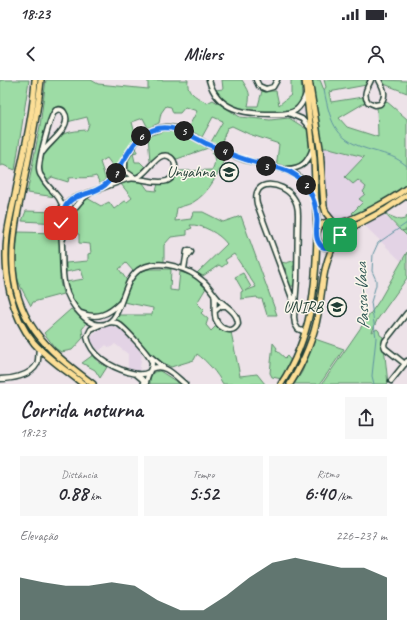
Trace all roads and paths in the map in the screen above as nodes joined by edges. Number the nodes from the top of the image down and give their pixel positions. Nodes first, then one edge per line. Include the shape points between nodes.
1 (35, 80) edge
2 (41, 80) edge
3 (209, 80) edge
4 (256, 80) edge
5 (277, 80) edge
6 (305, 80) edge
7 (309, 80) edge
8 (370, 82) edge
9 (380, 82) edge
10 (309, 93) junction
11 (287, 113) junction
12 (311, 130) junction
13 (46, 134) junction
14 (54, 138) junction
15 (313, 148) junction
16 (43, 152) junction
17 (125, 160) junction
18 (120, 169) junction
19 (282, 169) junction
20 (147, 170) junction
21 (125, 171) junction
22 (112, 178) junction
23 (136, 178) junction
24 (149, 181) junction
25 (118, 183) junction
26 (407, 188) edge
27 (99, 189) junction
28 (93, 191) junction
29 (407, 195) edge
30 (60, 198) junction
31 (72, 199) junction
32 (79, 202) junction
33 (316, 207) junction
34 (63, 211) junction
35 (61, 219) junction
36 (68, 221) junction
37 (335, 223) junction
38 (317, 235) junction
39 (339, 237) junction
40 (336, 242) junction
41 (62, 244) junction
42 (187, 257) dead end
43 (184, 269) junction
44 (297, 285) junction
45 (288, 286) junction
46 (214, 294) junction
47 (121, 301) junction
48 (226, 306) junction
49 (294, 310) junction
50 (215, 311) junction
51 (110, 312) junction
52 (79, 313) junction
53 (407, 313) edge
54 (115, 315) junction
55 (92, 317) junction
56 (91, 322) junction
57 (107, 323) junction
58 (101, 324) junction
59 (306, 330) junction
60 (314, 330) junction
61 (39, 348) junction
62 (149, 356) junction
63 (296, 356) junction
64 (303, 359) junction
65 (406, 362) edge
66 (163, 367) junction
67 (150, 370) junction
68 (136, 374) junction
69 (0, 379) edge
70 (391, 381) dead end
71 (83, 384) edge
72 (93, 384) edge
73 (146, 384) edge
74 (184, 384) edge
75 (281, 384) edge
76 (290, 384) edge

1 - 61 main road via 7,236 6,258 16,312
2 - 72 main road via 13,237 13,278 23,310 35,331 57,356
3 - 11 street via 216,96 232,109 244,112
4 - 5 street via 259,86 266,89 273,87
6 - 10 main road
7 - 10 main road
8 - 9 street
8 - 9 street via 365,92 366,99 375,105 380,104 383,99 384,90
10 - 11 street via 297,109
10 - 12 main road
10 - 37 main road via 320,148 324,209
11 - 12 street via 302,119
12 - 15 main road
13 - 14 street
13 - 14 street via 54,111 63,111 66,116 65,124
13 - 16 street
14 - 16 street
15 - 19 street via 302,166
15 - 33 main road
16 - 30 street via 40,173 46,184
17 - 18 street
17 - 19 street via 140,137 152,130 166,127 183,131 239,158
17 - 21 street
18 - 21 street
18 - 22 street
19 - 33 street via 304,182
20 - 23 street
20 - 24 street
20 - 24 street via 162,156 171,158 176,166 176,172 171,178 164,181
21 - 23 street
21 - 25 street
22 - 25 street
22 - 27 street
23 - 24 street
23 - 25 street
25 - 27 street
26 - 37 main road via 348,220
27 - 28 street
28 - 31 street
28 - 32 street
29 - 39 main road via 385,210 349,228
30 - 31 street via 65,201
30 - 34 street
31 - 32 street via 78,199
31 - 34 street
32 - 36 street
33 - 38 main road
34 - 35 street
35 - 36 street
35 - 41 street
36 - 41 street
37 - 38 main road via 323,223
37 - 39 main road via 341,228
38 - 40 main road via 324,247 330,247
38 - 59 main road via 315,288
39 - 40 main road
40 - 60 main road via 325,267
41 - 52 street via 64,285 70,301
42 - 43 street
43 - 46 street via 203,281
43 - 47 street via 157,265 141,269 128,282
44 - 45 street
44 - 45 street via 297,205 287,191 272,185 263,186 256,193 257,204
44 - 49 street
45 - 49 street
46 - 48 street
46 - 50 street
47 - 51 street
47 - 54 street
48 - 50 street via 221,306
48 - 50 street via 237,316 238,324 234,329 228,330 221,326 216,320
49 - 59 street via 295,324
51 - 54 street via 114,312
51 - 55 street
52 - 55 street
52 - 56 street
53 - 65 street via 384,345
54 - 57 street
55 - 56 street
56 - 58 street
57 - 58 street
57 - 62 street via 114,322 122,327
58 - 68 street via 87,334 95,352 111,366
59 - 60 main road
59 - 63 main road
60 - 64 main road
61 - 69 street via 34,368 17,377
61 - 71 main road
62 - 66 street
62 - 67 street via 152,362
63 - 64 main road via 300,360
63 - 75 main road
64 - 76 main road
65 - 70 street
66 - 67 street via 157,366
66 - 74 street
67 - 68 street
67 - 73 street
68 - 73 street

